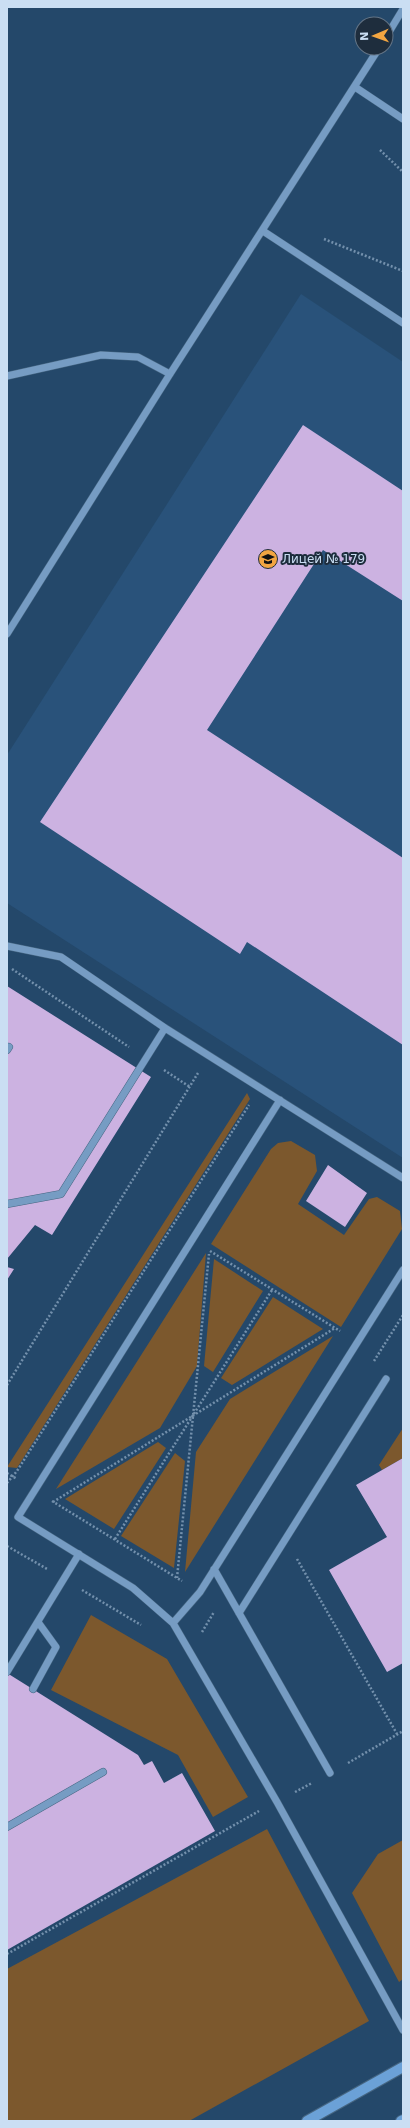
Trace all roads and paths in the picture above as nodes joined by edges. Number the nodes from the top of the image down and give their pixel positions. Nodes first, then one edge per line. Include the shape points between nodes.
1 (403, 9) edge
2 (394, 24) edge
3 (374, 56) edge
4 (355, 87) junction
5 (403, 119) edge
6 (380, 150) dead end
7 (403, 172) edge
8 (263, 231) junction
9 (324, 239) dead end
10 (403, 271) edge
11 (403, 323) edge
12 (170, 374) junction
13 (7, 376) edge
14 (7, 634) edge
15 (7, 946) edge
16 (7, 967) edge
17 (164, 1028) junction
18 (132, 1049) dead end
19 (208, 1056) junction
20 (158, 1066) dead end
21 (190, 1087) junction
22 (252, 1100) dead end
23 (280, 1100) junction
24 (403, 1178) edge
25 (7, 1204) edge
26 (192, 1240) junction
27 (209, 1251) junction
28 (403, 1270) edge
29 (272, 1290) junction
30 (403, 1315) edge
31 (335, 1328) junction
32 (358, 1342) junction
33 (374, 1362) dead end
34 (386, 1379) dead end
35 (7, 1385) edge
36 (193, 1414) junction
37 (7, 1473) edge
38 (11, 1476) junction
39 (7, 1483) edge
40 (35, 1490) junction
41 (53, 1502) junction
42 (114, 1539) junction
43 (286, 1539) junction
44 (7, 1546) edge
45 (79, 1554) junction
46 (214, 1569) junction
47 (48, 1570) dead end
48 (177, 1578) junction
49 (81, 1590) dead end
50 (200, 1592) junction
51 (239, 1613) junction
52 (38, 1622) junction
53 (173, 1622) junction
54 (142, 1626) dead end
55 (7, 1672) edge
56 (33, 1689) dead end
57 (403, 1731) edge
58 (397, 1734) junction
59 (103, 1772) dead end
60 (330, 1773) junction
61 (277, 1802) junction
62 (7, 1827) edge
63 (7, 1954) edge
64 (403, 2030) edge
65 (403, 2067) edge
66 (307, 2121) edge

1 - 2 street
3 - 4 street
4 - 5 street
4 - 8 street
6 - 7 path
8 - 11 street
8 - 12 street
9 - 10 path
12 - 13 street via 138,357 101,355
12 - 14 street
15 - 17 street via 61,957
16 - 18 path
17 - 19 street
17 - 25 street via 61,1194
19 - 21 path
19 - 23 street
20 - 21 path
21 - 35 path
22 - 38 path
23 - 24 street
23 - 26 street
26 - 27 path
26 - 40 street
27 - 29 path
27 - 36 path
28 - 32 street
29 - 31 path
29 - 36 path
30 - 33 path
31 - 32 path
31 - 36 path
32 - 46 street
34 - 43 street
36 - 41 path
36 - 42 path
36 - 48 path
37 - 38 path
38 - 39 path
38 - 40 path
40 - 41 path
40 - 45 street via 18,1517
41 - 42 path
42 - 48 path
43 - 51 street
43 - 58 path
44 - 47 path
45 - 52 street
45 - 53 street via 133,1588
46 - 50 street
46 - 51 street
48 - 50 path
49 - 54 path
50 - 53 street
51 - 60 street
52 - 55 street
52 - 56 street via 56,1647
53 - 61 street
57 - 58 path
58 - 60 path
59 - 62 street
60 - 61 path
61 - 63 path
61 - 64 street
65 - 66 main road

